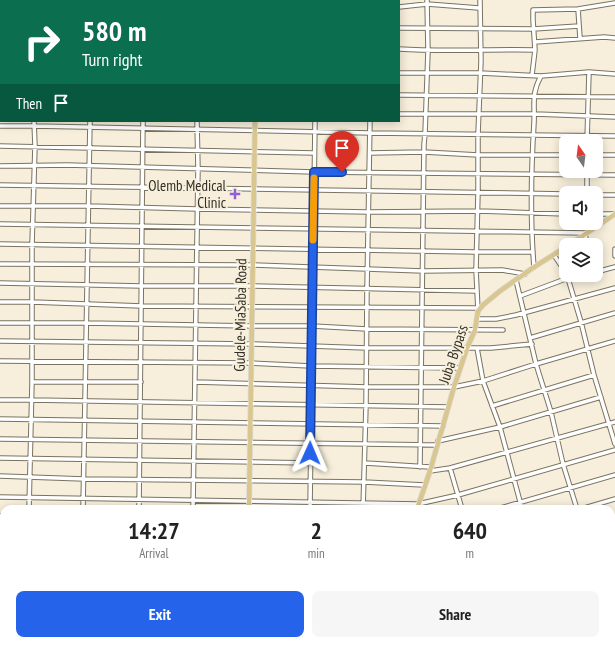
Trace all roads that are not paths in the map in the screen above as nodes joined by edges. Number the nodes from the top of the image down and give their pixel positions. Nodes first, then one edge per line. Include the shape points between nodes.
1 (480, 0) edge
2 (427, 2) edge
3 (615, 3) edge
4 (400, 7) edge
5 (479, 8) junction
6 (578, 9) junction
7 (579, 26) junction
8 (400, 28) edge
9 (427, 28) junction
10 (533, 29) junction
11 (479, 30) junction
12 (580, 38) junction
13 (615, 38) edge
14 (535, 42) junction
15 (481, 49) junction
16 (400, 50) edge
17 (535, 50) junction
18 (428, 51) junction
19 (589, 72) junction
20 (400, 73) edge
21 (427, 74) junction
22 (480, 74) junction
23 (615, 74) edge
24 (532, 75) junction
25 (541, 76) junction
26 (400, 95) edge
27 (426, 95) junction
28 (480, 95) junction
29 (534, 97) junction
30 (589, 97) junction
31 (615, 97) edge
32 (400, 114) edge
33 (426, 114) junction
34 (480, 114) junction
35 (535, 114) junction
36 (588, 116) junction
37 (615, 117) edge
38 (90, 122) edge
39 (143, 122) edge
40 (197, 122) edge
41 (255, 122) edge
42 (315, 122) edge
43 (370, 122) edge
44 (34, 123) edge
45 (0, 126) edge
46 (90, 127) junction
47 (143, 128) junction
48 (197, 130) junction
49 (255, 131) junction
50 (315, 132) junction
51 (371, 133) junction
52 (425, 134) junction
53 (478, 134) junction
54 (587, 134) edge
55 (534, 135) junction
56 (559, 135) edge
57 (603, 136) edge
58 (615, 136) edge
59 (0, 146) edge
60 (35, 146) junction
61 (90, 147) junction
62 (143, 149) junction
63 (198, 150) junction
64 (255, 150) junction
65 (424, 152) junction
66 (314, 153) junction
67 (370, 153) junction
68 (478, 155) junction
69 (533, 155) junction
70 (559, 155) edge
71 (603, 155) edge
72 (615, 156) edge
73 (0, 166) edge
74 (34, 166) junction
75 (89, 167) junction
76 (143, 168) junction
77 (198, 168) junction
78 (254, 169) junction
79 (314, 172) junction
80 (369, 172) junction
81 (424, 173) junction
82 (478, 174) junction
83 (532, 174) junction
84 (559, 174) edge
85 (603, 174) edge
86 (615, 175) edge
87 (0, 186) edge
88 (33, 186) junction
89 (89, 186) junction
90 (143, 188) junction
91 (197, 189) junction
92 (254, 189) junction
93 (314, 191) junction
94 (369, 191) junction
95 (424, 192) junction
96 (478, 193) junction
97 (532, 194) junction
98 (559, 194) edge
99 (603, 195) edge
100 (615, 195) edge
101 (33, 205) junction
102 (0, 206) edge
103 (89, 206) junction
104 (142, 207) junction
105 (197, 209) junction
106 (254, 209) junction
107 (314, 210) junction
108 (424, 211) junction
109 (478, 211) junction
110 (368, 212) junction
111 (532, 213) junction
112 (559, 214) edge
113 (603, 214) edge
114 (615, 214) edge
115 (0, 224) edge
116 (32, 224) junction
117 (88, 225) junction
118 (142, 226) junction
119 (197, 227) junction
120 (253, 228) junction
121 (313, 229) junction
122 (368, 230) junction
123 (423, 231) junction
124 (477, 232) junction
125 (532, 233) junction
126 (586, 234) junction
127 (580, 238) edge
128 (587, 238) edge
129 (0, 244) edge
130 (32, 245) junction
131 (88, 245) junction
132 (142, 246) junction
133 (196, 246) junction
134 (253, 248) junction
135 (313, 249) junction
136 (615, 249) edge
137 (368, 250) junction
138 (423, 251) junction
139 (476, 252) junction
140 (533, 252) junction
141 (559, 252) edge
142 (554, 255) junction
143 (615, 256) edge
144 (559, 263) edge
145 (0, 264) edge
146 (88, 264) junction
147 (32, 265) junction
148 (142, 265) junction
149 (253, 265) junction
150 (196, 266) junction
151 (313, 267) junction
152 (534, 267) junction
153 (615, 267) edge
154 (368, 270) junction
155 (476, 270) junction
156 (603, 270) edge
157 (423, 271) junction
158 (525, 274) junction
159 (559, 279) edge
160 (516, 280) junction
161 (569, 282) edge
162 (0, 283) edge
163 (32, 284) junction
164 (87, 285) junction
165 (142, 286) junction
166 (196, 286) junction
167 (252, 286) junction
168 (313, 287) junction
169 (367, 288) junction
170 (615, 288) edge
171 (422, 290) junction
172 (476, 291) junction
173 (520, 296) junction
174 (574, 299) junction
175 (0, 302) edge
176 (32, 302) junction
177 (87, 305) junction
178 (142, 306) junction
179 (196, 307) junction
180 (252, 307) junction
181 (312, 307) junction
182 (367, 308) junction
183 (422, 308) junction
184 (478, 310) junction
185 (525, 313) junction
186 (615, 314) edge
187 (477, 319) junction
188 (86, 322) junction
189 (581, 322) junction
190 (0, 323) edge
191 (32, 323) junction
192 (141, 324) junction
193 (195, 325) junction
194 (252, 326) junction
195 (312, 326) junction
196 (367, 329) junction
197 (421, 330) junction
198 (475, 330) junction
199 (503, 330) dead end
200 (530, 338) junction
201 (0, 341) edge
202 (615, 341) edge
203 (31, 342) junction
204 (86, 342) junction
205 (141, 344) junction
206 (195, 344) junction
207 (252, 344) junction
208 (532, 344) junction
209 (312, 347) junction
210 (367, 348) junction
211 (421, 348) junction
212 (467, 348) junction
213 (477, 348) junction
214 (588, 349) junction
215 (0, 361) edge
216 (31, 361) junction
217 (86, 362) junction
218 (141, 362) junction
219 (195, 362) junction
220 (251, 363) junction
221 (536, 364) junction
222 (311, 366) junction
223 (366, 367) junction
224 (420, 367) junction
225 (460, 368) junction
226 (594, 375) junction
227 (86, 381) junction
228 (32, 382) junction
229 (141, 382) junction
230 (194, 382) junction
231 (483, 382) junction
232 (251, 383) junction
233 (312, 385) junction
234 (367, 387) junction
235 (420, 387) junction
236 (454, 387) junction
237 (544, 390) junction
238 (601, 397) junction
239 (0, 400) edge
240 (31, 400) junction
241 (85, 401) junction
242 (140, 402) junction
243 (194, 402) junction
244 (251, 404) junction
245 (311, 404) junction
246 (366, 406) junction
247 (420, 406) junction
248 (492, 406) junction
249 (448, 407) junction
250 (551, 412) junction
251 (0, 419) edge
252 (30, 419) junction
253 (85, 420) junction
254 (140, 421) junction
255 (194, 422) junction
256 (615, 422) edge
257 (250, 423) junction
258 (311, 424) junction
259 (610, 424) junction
260 (366, 425) junction
261 (419, 425) junction
262 (443, 426) junction
263 (500, 427) junction
264 (557, 438) junction
265 (0, 439) edge
266 (30, 439) junction
267 (84, 440) junction
268 (140, 441) junction
269 (194, 442) junction
270 (250, 442) junction
271 (310, 443) junction
272 (437, 443) junction
273 (365, 444) junction
274 (615, 444) edge
275 (420, 445) junction
276 (615, 450) edge
277 (506, 452) junction
278 (0, 458) edge
279 (30, 459) junction
280 (84, 460) junction
281 (140, 460) junction
282 (193, 461) junction
283 (250, 462) junction
284 (311, 463) junction
285 (365, 463) junction
286 (564, 464) junction
287 (420, 466) junction
288 (450, 468) junction
289 (430, 469) junction
290 (615, 475) edge
291 (0, 476) edge
292 (29, 477) junction
293 (84, 479) junction
294 (140, 480) junction
295 (193, 480) junction
296 (514, 480) junction
297 (249, 481) junction
298 (310, 481) junction
299 (364, 482) junction
300 (424, 485) junction
301 (570, 488) junction
302 (458, 496) junction
303 (0, 497) edge
304 (29, 497) junction
305 (83, 498) junction
306 (140, 499) junction
307 (193, 500) junction
308 (615, 500) edge
309 (249, 501) junction
310 (310, 502) junction
311 (520, 502) junction
312 (363, 503) junction
313 (29, 505) edge
314 (83, 505) edge
315 (140, 505) edge
316 (193, 505) edge
317 (249, 505) edge
318 (400, 505) edge
319 (418, 505) edge
320 (422, 505) edge
321 (461, 505) edge
322 (510, 505) edge
323 (521, 505) edge
324 (576, 505) edge
325 (596, 505) edge

1 - 5 street
2 - 4 street
2 - 5 street
2 - 9 street
3 - 6 street
5 - 11 street
6 - 7 street
6 - 10 street via 533,10
7 - 10 street
7 - 12 street
8 - 9 street
9 - 11 street
9 - 18 street
10 - 11 street
10 - 14 street
11 - 15 street
12 - 13 street
12 - 14 street
14 - 17 street
15 - 17 street
15 - 18 street
15 - 22 street
16 - 18 street
17 - 24 street
18 - 21 street
19 - 23 street
19 - 25 street
19 - 30 street
20 - 21 street
21 - 22 street
21 - 27 street
22 - 24 street
22 - 28 street
24 - 25 street
25 - 29 street
26 - 27 street
27 - 28 street
27 - 33 street
28 - 29 street
28 - 34 street
29 - 30 street
29 - 35 street
30 - 31 street
30 - 36 street
32 - 33 street
33 - 34 street
33 - 52 street
34 - 35 street
34 - 53 street
35 - 36 street
35 - 55 street
36 - 37 street
36 - 54 street
38 - 46 street
39 - 47 street
40 - 48 street
41 - 49 main road, Gudele-MiaSaba Road
42 - 50 street
43 - 51 street
44 - 45 street
44 - 46 street
44 - 60 street
46 - 47 street
46 - 61 street
47 - 48 street
47 - 62 street
48 - 49 street
48 - 63 street
49 - 50 street
49 - 64 main road, Gudele-MiaSaba Road
50 - 51 street
50 - 66 street
51 - 52 street
51 - 67 street
52 - 53 street
52 - 65 street
53 - 55 street
53 - 68 street
55 - 56 street
55 - 69 street
57 - 58 street
59 - 60 street
60 - 61 street
60 - 74 street
61 - 62 street
61 - 75 street
62 - 63 street
62 - 76 street
63 - 64 street
63 - 77 street
64 - 66 street
64 - 78 main road, Gudele-MiaSaba Road
65 - 67 street
65 - 68 street
65 - 81 street
66 - 79 street
67 - 80 street
68 - 69 street
68 - 82 street
69 - 70 street
69 - 83 street
71 - 72 street
73 - 74 street
74 - 75 street
74 - 88 street
75 - 76 street
75 - 89 street
76 - 77 street
76 - 90 street
77 - 78 street
77 - 91 street
78 - 79 street
78 - 92 main road, Gudele-MiaSaba Road
79 - 80 street
79 - 93 street
80 - 81 street
80 - 94 street
81 - 82 street
81 - 95 street
82 - 83 street
82 - 96 street
83 - 84 street
83 - 97 street
85 - 86 street
87 - 88 street
88 - 89 street
88 - 101 street
89 - 90 street
89 - 103 street
90 - 91 street
90 - 104 street
91 - 92 street
91 - 105 street
92 - 93 street
92 - 106 main road, Gudele-MiaSaba Road
93 - 94 street
93 - 107 street
94 - 95 street
94 - 110 street
95 - 96 street
95 - 108 street
96 - 97 street
96 - 109 street
97 - 98 street
97 - 111 street
99 - 100 street
101 - 102 street
101 - 103 street
101 - 116 street
103 - 104 street
103 - 117 street
104 - 105 street
104 - 118 street
105 - 106 street
105 - 119 street
106 - 107 street
106 - 120 main road, Gudele-MiaSaba Road
107 - 110 street
107 - 121 street
108 - 109 street
108 - 110 street
108 - 123 street
109 - 111 street
109 - 124 street
110 - 122 street
111 - 112 street
111 - 125 street
113 - 114 street
114 - 126 main road
115 - 116 street
116 - 117 street
116 - 130 street
117 - 118 street
117 - 131 street
118 - 119 street
118 - 132 street
119 - 120 street
119 - 133 street
120 - 121 street
120 - 134 main road, Gudele-MiaSaba Road
121 - 122 street
121 - 135 street
122 - 123 street
122 - 137 street
123 - 124 street
123 - 138 street
124 - 125 street
124 - 139 street
125 - 126 street
125 - 140 street
126 - 127 main road
126 - 128 street
129 - 130 street
130 - 131 street
130 - 147 street
131 - 132 street
131 - 146 street
132 - 133 street
132 - 148 street
133 - 134 street
133 - 150 street
134 - 135 street
134 - 149 main road, Gudele-MiaSaba Road
135 - 137 street
135 - 151 street
136 - 143 street
137 - 138 street
137 - 154 street
138 - 139 street
138 - 157 street
139 - 140 street
139 - 155 street
140 - 152 street
141 - 142 main road, Juba Bypass
142 - 144 street
142 - 152 main road, Juba Bypass
145 - 147 street
146 - 147 street
146 - 148 street
146 - 164 street
147 - 163 street
148 - 150 street
148 - 165 street
149 - 150 street
149 - 151 street
149 - 167 main road, Gudele-MiaSaba Road
150 - 166 street
151 - 154 street
151 - 168 street
152 - 158 main road, Juba Bypass
153 - 156 street
154 - 157 street
154 - 169 street
155 - 157 street
155 - 158 street via 502,270
155 - 172 street
157 - 171 street
158 - 160 main road, Juba Bypass
159 - 173 street
160 - 173 street
160 - 184 main road, Juba Bypass
161 - 174 street
162 - 163 street
163 - 164 street
163 - 176 street
164 - 165 street
164 - 177 street
165 - 166 street
165 - 178 street
166 - 167 street
166 - 179 street
167 - 168 street
167 - 180 main road, Gudele-MiaSaba Road
168 - 169 street
168 - 181 street
169 - 171 street
169 - 182 street
170 - 174 street
171 - 172 street
171 - 183 street
172 - 184 street
173 - 185 street
174 - 185 street
174 - 189 street
175 - 176 street
176 - 177 street
176 - 191 street
177 - 178 street
177 - 188 street
178 - 179 street
178 - 192 street
179 - 180 street
179 - 193 street
180 - 181 street
180 - 194 main road, Gudele-MiaSaba Road
181 - 182 street
181 - 195 street
182 - 183 street
182 - 196 street
183 - 184 street
183 - 197 street
184 - 187 main road, Juba Bypass
185 - 187 street via 496,319
185 - 200 street
186 - 189 street
187 - 198 main road, Juba Bypass
188 - 191 street
188 - 192 street
188 - 204 street
189 - 200 street
189 - 214 street
190 - 191 street
191 - 203 street
192 - 193 street
192 - 205 street
193 - 194 street
193 - 206 street
194 - 195 street
194 - 207 main road, Gudele-MiaSaba Road
195 - 196 street
195 - 209 street
196 - 197 street
196 - 210 street
197 - 198 street
197 - 211 street
198 - 199 street
198 - 212 main road, Juba Bypass
200 - 208 street
201 - 203 street
202 - 214 street
203 - 204 street
203 - 216 street
204 - 205 street
204 - 217 street
205 - 206 street
205 - 218 street
206 - 207 street
206 - 219 street
207 - 209 street
207 - 220 main road, Gudele-MiaSaba Road
208 - 213 street
208 - 221 street
209 - 210 street
209 - 222 street
210 - 211 street
210 - 223 street
211 - 212 street
211 - 224 street
212 - 213 street
212 - 225 main road, Juba Bypass
213 - 231 street
214 - 221 street
214 - 226 street
215 - 216 street
216 - 217 street
216 - 228 street
217 - 218 street
217 - 227 street
218 - 219 street
218 - 229 street
219 - 220 street
219 - 230 street
220 - 222 street
220 - 232 main road, Gudele-MiaSaba Road
221 - 231 street
221 - 237 street
222 - 223 street
222 - 233 street
223 - 224 street
223 - 234 street
224 - 225 street
224 - 235 street
225 - 236 main road, Juba Bypass
226 - 237 street
226 - 238 street
227 - 228 street
227 - 229 street
227 - 241 street
228 - 240 street
229 - 242 street
230 - 232 street
230 - 243 street
231 - 236 street
231 - 248 street
232 - 233 street
232 - 244 main road, Gudele-MiaSaba Road
233 - 234 street
233 - 245 street
234 - 235 street
234 - 246 street
235 - 236 street
235 - 247 street
236 - 249 main road, Juba Bypass
237 - 248 street
237 - 250 street
238 - 250 street
238 - 259 street
239 - 240 street
240 - 241 street
240 - 252 street
241 - 242 street
241 - 253 street
242 - 243 street
242 - 254 street
243 - 244 street
243 - 255 street
244 - 245 street
244 - 257 main road, Gudele-MiaSaba Road
245 - 246 street
245 - 258 street
246 - 247 street
246 - 260 street
247 - 249 street
247 - 261 street
248 - 263 street
249 - 262 main road, Juba Bypass
250 - 263 street
250 - 264 street
251 - 252 street
252 - 253 street
252 - 266 street
253 - 254 street
253 - 267 street
254 - 255 street
254 - 268 street
255 - 257 street
255 - 269 street
256 - 259 street
257 - 258 street
257 - 270 main road, Gudele-MiaSaba Road
258 - 260 street
258 - 271 street
259 - 264 street
259 - 274 street
260 - 261 street
260 - 273 street
261 - 262 street
261 - 275 street
262 - 272 main road, Juba Bypass
263 - 272 street
263 - 277 street
264 - 277 street
264 - 286 street
265 - 266 street
266 - 267 street
266 - 279 street
267 - 268 street
267 - 280 street
268 - 269 street
268 - 281 street
269 - 270 street
269 - 282 street
270 - 271 street
270 - 283 main road, Gudele-MiaSaba Road
271 - 273 street
271 - 284 street
272 - 275 street
272 - 289 main road, Juba Bypass
273 - 275 street
273 - 285 street
275 - 287 street
276 - 286 street
277 - 288 street
277 - 296 street
278 - 279 street
279 - 280 street
279 - 292 street
280 - 281 street
280 - 293 street
281 - 282 street
281 - 294 street
282 - 283 street
282 - 295 street
283 - 284 street
283 - 297 main road, Gudele-MiaSaba Road
284 - 298 street
285 - 287 street
285 - 299 street
286 - 296 street
286 - 301 street
287 - 289 street
288 - 289 street
288 - 302 street
289 - 300 main road, Juba Bypass
290 - 301 street
291 - 292 street
292 - 293 street
292 - 304 street
293 - 294 street
293 - 305 street
294 - 295 street
294 - 306 street
295 - 297 street
295 - 307 street
296 - 302 street
296 - 311 street
297 - 298 street
297 - 309 main road, Gudele-MiaSaba Road
298 - 299 street
298 - 310 street
299 - 300 street
299 - 312 street
300 - 319 main road, Juba Bypass
301 - 311 street
301 - 324 street
302 - 320 street
302 - 321 street
303 - 304 street
304 - 305 street
304 - 313 street
305 - 306 street
305 - 314 street
306 - 307 street
306 - 315 street
307 - 309 street
307 - 316 street
308 - 325 street
309 - 310 street
309 - 317 main road, Gudele-MiaSaba Road
310 - 312 street
311 - 322 street
311 - 323 street
312 - 318 street

